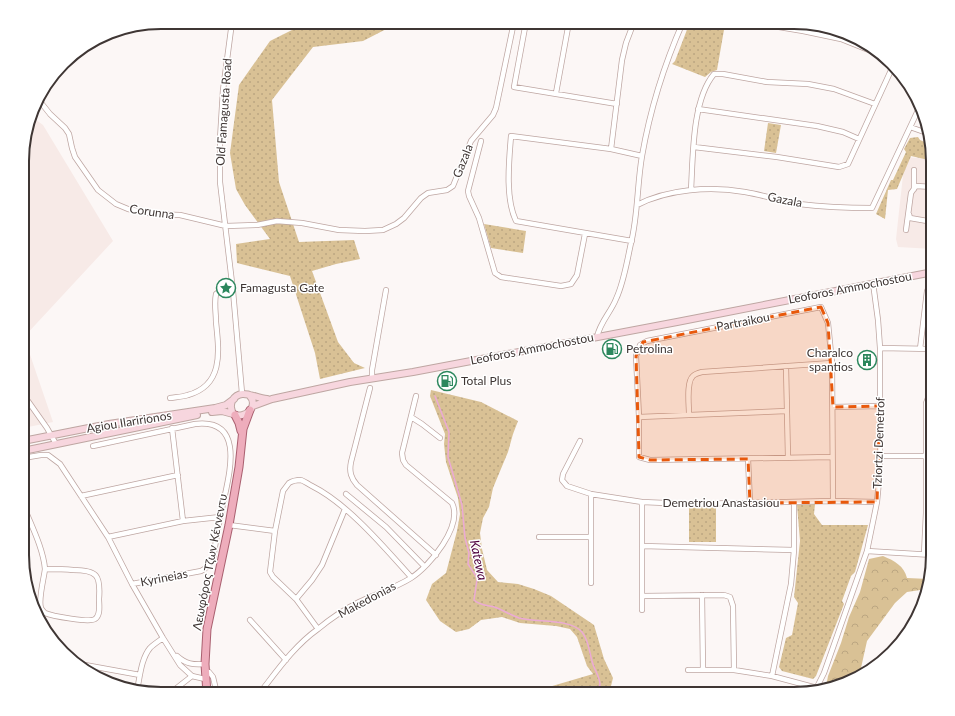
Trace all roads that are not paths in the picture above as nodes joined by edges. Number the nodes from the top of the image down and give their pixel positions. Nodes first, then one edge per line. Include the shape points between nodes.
1 (231, 29) edge
2 (513, 29) edge
3 (525, 29) edge
4 (568, 29) edge
5 (631, 29) edge
6 (680, 29) edge
7 (794, 29) edge
8 (857, 45) edge
9 (890, 71) edge
10 (556, 94) junction
11 (42, 104) edge
12 (617, 104) junction
13 (875, 104) junction
14 (698, 109) junction
15 (917, 113) edge
16 (910, 127) junction
17 (923, 131) edge
18 (859, 139) junction
19 (481, 141) dead end
20 (694, 148) junction
21 (611, 149) junction
22 (642, 156) junction
23 (914, 170) dead end
24 (926, 187) edge
25 (914, 189) junction
26 (691, 190) junction
27 (637, 205) junction
28 (909, 214) junction
29 (926, 221) edge
30 (226, 226) junction
31 (906, 230) dead end
32 (585, 234) junction
33 (632, 241) junction
34 (926, 273) edge
35 (873, 283) junction
36 (386, 290) dead end
37 (233, 291) junction
38 (926, 299) edge
39 (597, 337) junction
40 (880, 348) junction
41 (920, 349) junction
42 (926, 349) edge
43 (832, 363) junction
44 (786, 366) junction
45 (372, 378) junction
46 (370, 388) dead end
47 (242, 393) junction
48 (249, 395) junction
49 (416, 396) dead end
50 (170, 398) dead end
51 (234, 399) junction
52 (272, 399) junction
53 (29, 403) edge
54 (926, 403) edge
55 (880, 406) junction
56 (833, 407) junction
57 (252, 408) junction
58 (787, 411) junction
59 (234, 414) junction
60 (689, 414) junction
61 (411, 417) junction
62 (639, 417) junction
63 (172, 428) junction
64 (242, 435) junction
65 (51, 436) junction
66 (440, 438) dead end
67 (29, 440) edge
68 (580, 441) dead end
69 (56, 444) junction
70 (93, 446) dead end
71 (29, 450) edge
72 (880, 456) junction
73 (926, 456) junction
74 (29, 457) edge
75 (832, 457) junction
76 (788, 458) junction
77 (748, 459) junction
78 (178, 475) junction
79 (346, 494) dead end
80 (591, 494) junction
81 (81, 496) junction
82 (833, 501) junction
83 (642, 502) junction
84 (877, 502) junction
85 (750, 503) junction
86 (794, 503) junction
87 (345, 509) junction
88 (926, 513) joint
89 (220, 518) junction
90 (29, 520) edge
91 (183, 521) junction
92 (229, 525) junction
93 (275, 531) junction
94 (108, 537) junction
95 (539, 537) dead end
96 (591, 537) junction
97 (642, 546) junction
98 (794, 550) junction
99 (867, 551) junction
100 (924, 554) joint
101 (436, 555) junction
102 (424, 566) junction
103 (45, 569) junction
104 (411, 577) junction
105 (591, 583) dead end
106 (132, 584) junction
107 (702, 595) junction
108 (642, 596) junction
109 (296, 599) junction
110 (642, 610) dead end
111 (250, 620) dead end
112 (318, 629) junction
113 (163, 638) junction
114 (173, 652) junction
115 (286, 660) junction
116 (205, 664) junction
117 (90, 666) edge
118 (688, 670) dead end
119 (703, 670) junction
120 (734, 670) junction
121 (140, 675) junction
122 (192, 676) junction
123 (205, 676) junction
124 (772, 676) junction
125 (819, 684) edge
126 (138, 685) edge
127 (807, 686) edge
128 (178, 687) edge
129 (206, 687) edge
130 (215, 687) edge
131 (265, 687) edge

1 - 30 street, Old Famagusta Road via 220,139 220,182
2 - 30 street, Gazala via 493,116 471,141 453,186 447,190 428,193 404,218 383,230 340,230 277,221 267,224
3 - 10 street via 514,87
4 - 10 street
5 - 12 street via 622,60
6 - 22 street via 655,99
7 - 8 street via 841,39
9 - 13 street
10 - 12 street
11 - 30 street, Corunna via 66,128 75,157 90,180 116,204 153,214 180,215
12 - 21 street
13 - 14 street via 834,89 808,84 767,82 714,74 708,81
13 - 18 street
14 - 18 street via 817,126
14 - 20 street
15 - 16 street
16 - 17 street
16 - 26 street, Gazala via 872,208 799,204 743,192
18 - 20 street via 848,164 839,167
19 - 32 street via 468,191 479,218 495,273 501,277 569,285 575,281 577,275
20 - 26 street
21 - 22 street
21 - 32 street via 511,136 509,176 511,204 516,222
22 - 27 street
23 - 25 street
24 - 25 street via 916,186
25 - 28 street via 911,193
26 - 27 street, Gazala via 648,199
27 - 33 street
28 - 29 street via 910,218
28 - 31 street
30 - 37 street, Old Famagusta Road
32 - 33 street
33 - 39 street via 617,297 600,326
34 - 35 main road, Leoforos Ammochostou
35 - 39 main road, Leoforos Ammochostou
35 - 40 street, Tziortzi Demetrof
36 - 45 street
37 - 47 street, Old Famagusta Road
37 - 50 street via 220,291 216,294 219,358 216,371 208,384 195,392
38 - 41 street
39 - 45 main road, Leoforos Ammochostou
40 - 41 street
40 - 55 street, Tziortzi Demetrof
41 - 42 street
43 - 44 street
43 - 56 street, Partraikou
43 - 62 street, Partraikou via 828,323 820,307 647,341 640,345 636,356
44 - 58 street
44 - 60 street via 696,373 689,383
45 - 52 main road, Leoforos Ammochostou
46 - 101 street via 350,470 351,476 357,485
47 - 48 main road
47 - 51 main road
48 - 52 main road, Leoforos Ammochostou
48 - 57 main road via 252,399
49 - 61 street
51 - 59 main road via 231,406
51 - 65 main road, Agiou Ilaririonos via 215,408 109,424
52 - 57 main road, Leoforos Ammochostou
53 - 65 street
54 - 73 street
55 - 56 street
55 - 72 street, Tziortzi Demetrof
56 - 75 street, Partraikou
57 - 59 main road via 242,416
57 - 64 main road
58 - 60 street
58 - 76 street
59 - 64 main road
59 - 69 main road, Agiou Ilaririonos via 222,411 206,413
60 - 62 street
61 - 66 street
61 - 101 street, Makedonias via 402,453 404,462 454,507 452,526
62 - 77 street via 640,457 650,460
63 - 70 street, Kyrineias
63 - 78 street
63 - 89 street, Kyrineias via 209,424 217,427 227,438 231,462
64 - 92 main road, Λεωφόρος Τζων Κέννεντυ
65 - 67 main road, Agiou Ilaririonos
65 - 69 street
68 - 80 street, Demetriou Anastasiou via 562,480 567,486
69 - 71 main road, Agiou Ilaririonos
72 - 73 street
72 - 84 street, Tziortzi Demetrof
73 - 88 street
74 - 81 street via 48,455 57,460
75 - 76 street
75 - 82 street, Partraikou
76 - 77 street
77 - 85 street
78 - 81 street
78 - 91 street
79 - 102 street via 386,527
80 - 83 street, Demetriou Anastasiou
80 - 96 street
81 - 94 street
82 - 84 street, Demetriou Anastasiou
82 - 86 street, Demetriou Anastasiou
83 - 85 street, Demetriou Anastasiou
83 - 97 street
84 - 99 street, Tziortzi Demetrof
85 - 86 street, Demetriou Anastasiou
86 - 98 street
87 - 93 street via 316,488 300,480 292,481 283,491
87 - 104 street via 385,547
87 - 109 street via 322,565
88 - 100 street
89 - 91 street
89 - 106 street, Kyrineias via 213,559 206,568
90 - 103 street
91 - 94 street
92 - 93 street
92 - 116 main road, Λεωφόρος Τζων Κέννεντυ via 207,629
93 - 109 street via 270,572
94 - 106 street
95 - 96 street
96 - 105 street
97 - 98 street
97 - 108 street
98 - 124 street via 791,584
99 - 100 street
99 - 125 street, Tziortzi Demetrof
101 - 102 street, Makedonias
102 - 104 street, Makedonias
103 - 103 street via 92,572 97,577 100,588 97,618 90,621 41,610
104 - 112 street, Makedonias via 353,605
106 - 113 street
107 - 108 street
107 - 119 street
107 - 120 street via 724,595 732,599
108 - 110 street
109 - 112 street
111 - 115 street
112 - 115 street, Makedonias
113 - 114 street
113 - 121 street via 149,650
114 - 116 street via 189,664
114 - 122 street via 180,665
115 - 131 street, Makedonias
116 - 123 main road, Λεωφόρος Τζων Κέννεντυ
117 - 121 street
118 - 119 street
119 - 120 street
120 - 124 street
121 - 126 street
122 - 123 street
122 - 128 street
123 - 129 main road, Λεωφόρος Τζων Κέννεντυ
123 - 130 street via 209,672 212,675
124 - 127 street

